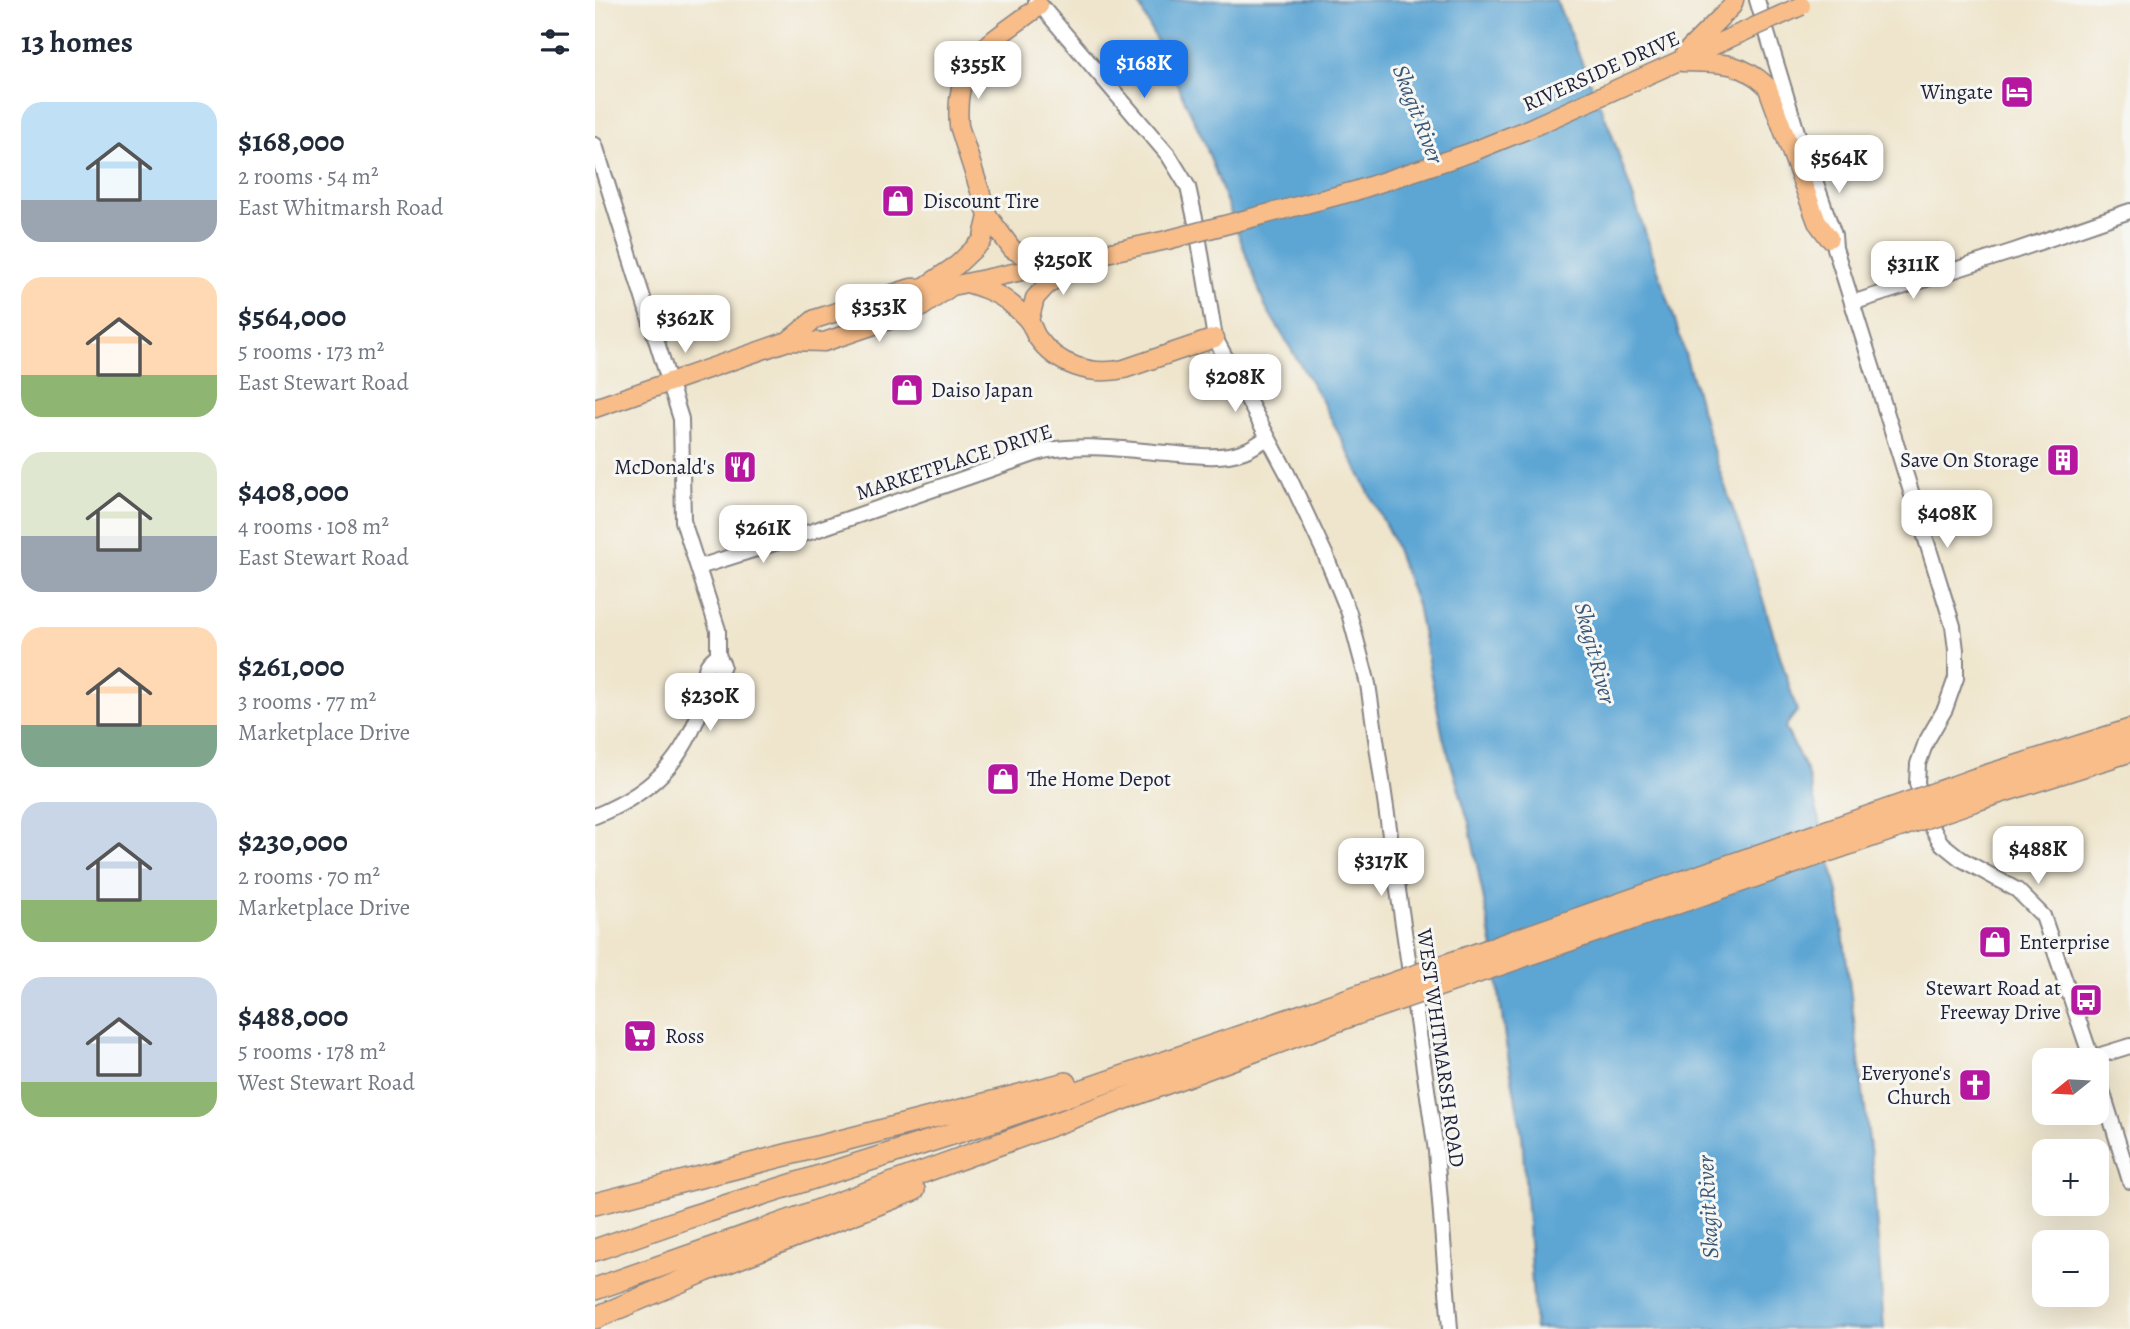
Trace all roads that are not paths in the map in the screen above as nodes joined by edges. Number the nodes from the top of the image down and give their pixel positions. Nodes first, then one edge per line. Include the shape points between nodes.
1 (1734, 0) edge
2 (1757, 0) edge
3 (1037, 3) edge
4 (1805, 3) edge
5 (1675, 62) junction
6 (595, 145) edge
7 (2130, 211) edge
8 (988, 216) junction
9 (1832, 243) junction
10 (1078, 260) junction
11 (1046, 268) junction
12 (959, 285) junction
13 (923, 288) junction
14 (1852, 303) junction
15 (1029, 321) junction
16 (1215, 338) junction
17 (788, 341) junction
18 (670, 381) junction
19 (595, 408) edge
20 (1268, 438) junction
21 (699, 567) junction
22 (2130, 730) edge
23 (2130, 751) edge
24 (1976, 789) junction
25 (595, 817) edge
26 (1351, 1007) junction
27 (2130, 1046) edge
28 (1263, 1047) junction
29 (2088, 1048) edge
30 (2109, 1053) edge
31 (1164, 1062) junction
32 (2109, 1113) edge
33 (2130, 1181) edge
34 (595, 1204) edge
35 (595, 1250) edge
36 (595, 1289) edge
37 (595, 1318) edge
38 (1450, 1329) edge

1 - 5 main road
2 - 9 street via 1804,165
3 - 8 main road via 991,41 961,82 959,126
3 - 16 street, WEST WHITMARSH ROAD via 1169,156 1188,187
4 - 5 main road, RIVERSIDE DRIVE, bridge
5 - 9 main road via 1723,63 1752,72 1767,86 1817,222
5 - 10 main road, RIVERSIDE DRIVE, bridge via 1469,153 1355,191
6 - 18 street
7 - 14 street
8 - 11 main road via 1012,249
8 - 13 main road via 982,241
9 - 14 street
10 - 11 main road, RIVERSIDE DRIVE
10 - 15 main road via 1035,298
11 - 12 main road, RIVERSIDE DRIVE
12 - 13 main road, RIVERSIDE DRIVE
12 - 15 main road via 996,293
12 - 17 main road via 916,311 837,338
13 - 17 main road via 815,319
14 - 29 street via 1953,626 1956,678 1918,764 1917,783 1924,806 1941,843 2017,890 2043,915
15 - 16 main road via 1037,337 1058,358 1093,372 1124,369
16 - 20 street, WEST WHITMARSH ROAD
17 - 18 main road
18 - 19 main road
18 - 21 street via 681,419 683,521
20 - 21 street, MARKETPLACE DRIVE via 1223,456 1093,447 1043,451
20 - 38 street, WEST WHITMARSH ROAD via 1349,613 1368,684 1436,1151
21 - 25 street via 718,629 718,655 723,665 709,684 688,742 673,763 641,792
22 - 24 highway
23 - 24 highway
24 - 26 highway, bridge
26 - 28 highway
26 - 31 highway
27 - 30 street
28 - 36 highway
28 - 37 highway
31 - 34 highway via 1052,1086
31 - 35 highway
32 - 33 street

